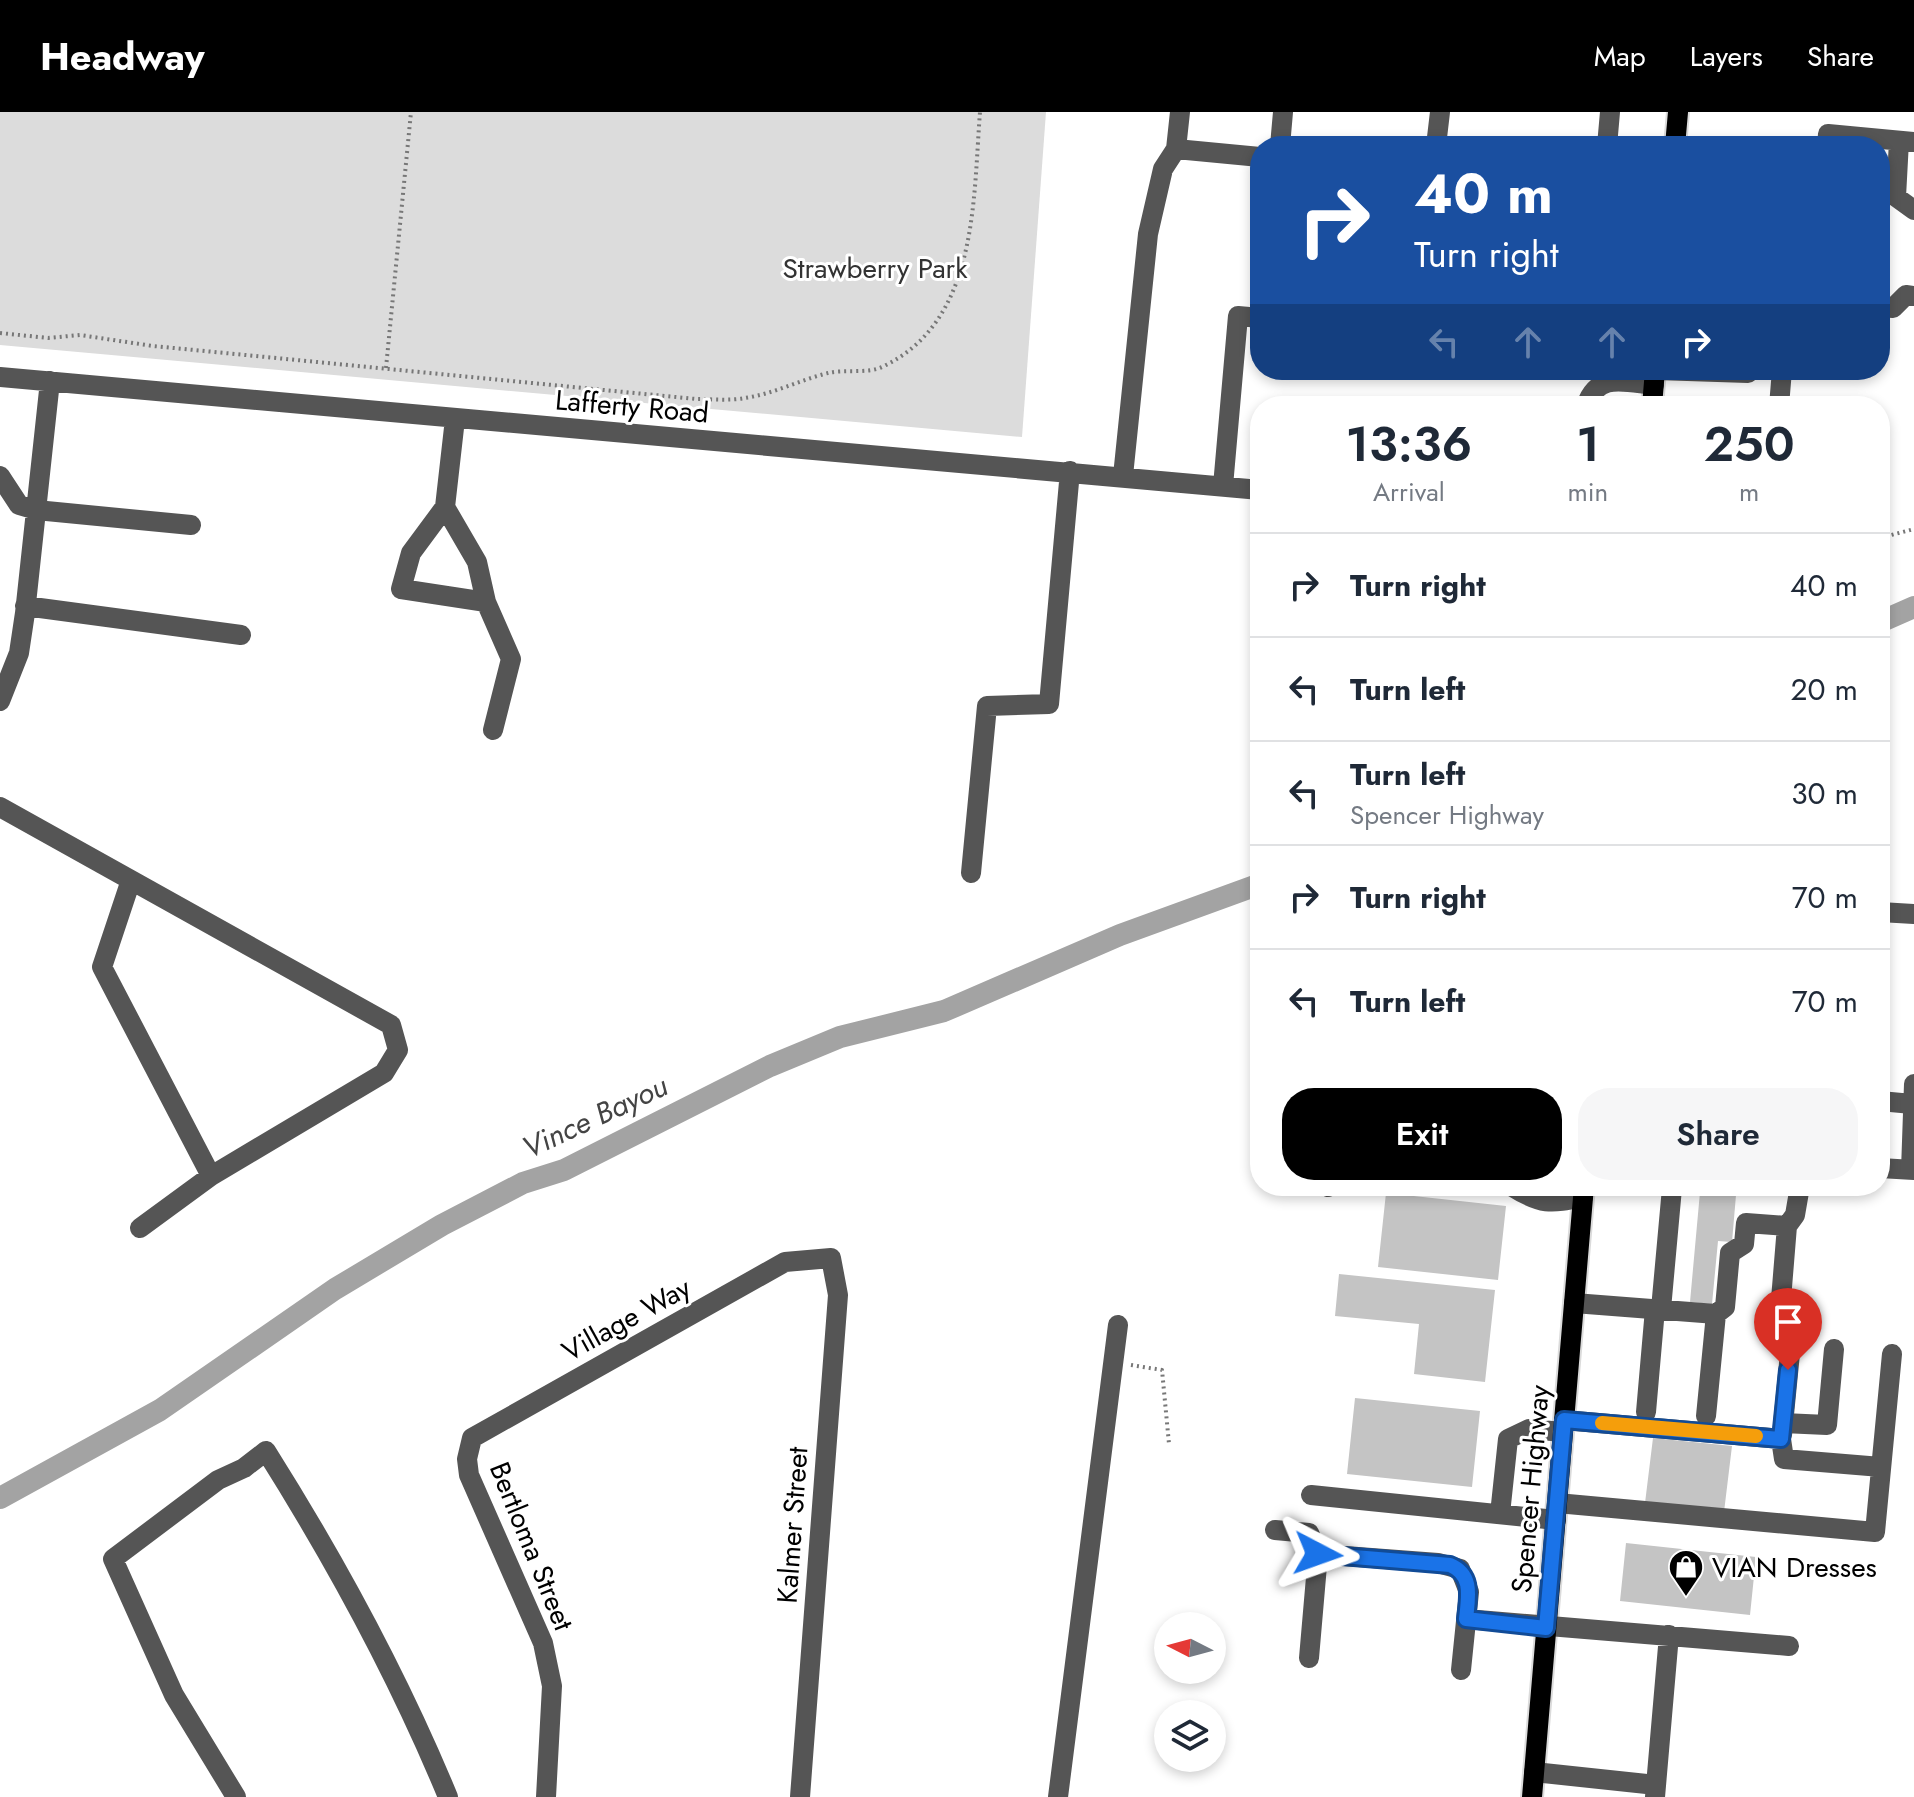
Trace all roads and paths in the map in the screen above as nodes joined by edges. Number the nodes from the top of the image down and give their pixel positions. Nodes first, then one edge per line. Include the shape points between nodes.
1 (411, 112) edge
2 (980, 112) edge
3 (1180, 112) edge
4 (1283, 112) edge
5 (1440, 112) edge
6 (1610, 112) edge
7 (1678, 112) edge
8 (1281, 136) edge
9 (1437, 136) edge
10 (1608, 136) edge
11 (1676, 136) edge
12 (1828, 136) edge
13 (1851, 136) edge
14 (1907, 141) edge
15 (1176, 149) junction
16 (1250, 156) edge
17 (1914, 210) edge
18 (1914, 296) edge
19 (1890, 308) edge
20 (1250, 317) edge
21 (0, 333) edge
22 (386, 368) junction
23 (0, 377) edge
24 (1682, 380) edge
25 (50, 381) junction
26 (1654, 383) edge
27 (1589, 396) edge
28 (455, 419) junction
29 (1070, 471) junction
30 (0, 476) edge
31 (1123, 476) junction
32 (1223, 486) junction
33 (1250, 489) edge
34 (445, 507) junction
35 (36, 510) junction
36 (191, 525) dead end
37 (1914, 529) edge
38 (1890, 535) edge
39 (486, 602) junction
40 (25, 606) junction
41 (241, 635) dead end
42 (0, 701) edge
43 (493, 730) dead end
44 (0, 807) edge
45 (971, 873) dead end
46 (131, 880) junction
47 (1890, 913) edge
48 (1914, 914) edge
49 (1913, 1094) edge
50 (1890, 1099) edge
51 (1890, 1169) edge
52 (1913, 1170) edge
53 (211, 1176) junction
54 (1526, 1196) edge
55 (1572, 1196) edge
56 (1584, 1196) edge
57 (1671, 1196) edge
58 (1798, 1196) edge
59 (1787, 1226) junction
60 (140, 1228) dead end
61 (831, 1258) joint
62 (1574, 1303) junction
63 (1658, 1309) junction
64 (1716, 1314) junction
65 (1779, 1324) dead end
66 (1118, 1325) dead end
67 (1791, 1343) dead end
68 (1834, 1349) dead end
69 (1892, 1354) dead end
70 (1113, 1363) junction
71 (1646, 1412) dead end
72 (1706, 1416) dead end
73 (1564, 1426) junction
74 (1782, 1431) junction
75 (1169, 1444) dead end
76 (467, 1459) joint
77 (1881, 1467) junction
78 (1311, 1495) dead end
79 (1556, 1512) junction
80 (1500, 1514) junction
81 (1275, 1530) dead end
82 (1318, 1554) junction
83 (1466, 1619) junction
84 (1546, 1628) junction
85 (1669, 1635) junction
86 (1789, 1646) dead end
87 (1309, 1658) dead end
88 (1461, 1670) dead end
89 (1534, 1772) junction
90 (1655, 1791) edge
91 (236, 1797) edge
92 (448, 1797) edge
93 (546, 1797) edge
94 (800, 1797) edge
95 (1058, 1797) edge
96 (1532, 1797) edge

1 - 22 path
2 - 22 path via 963,269 952,298 935,326 879,369 829,373 745,398 696,399
3 - 15 street
4 - 8 street
5 - 9 street
6 - 10 street
7 - 11 main road
12 - 13 street
14 - 17 street via 1896,197
15 - 16 street
15 - 31 street via 1160,180 1148,234
18 - 19 street via 1906,295
20 - 32 street via 1238,316
21 - 22 path via 91,336
23 - 25 street, Lafferty Road
24 - 26 street
25 - 28 street, Lafferty Road
25 - 35 street
26 - 27 street via 1601,384
28 - 29 street, Lafferty Road
28 - 34 street
29 - 31 street, Lafferty Road
29 - 45 street via 1049,704 987,706
30 - 35 street via 19,505
31 - 32 street, Lafferty Road
32 - 33 street, Lafferty Road
34 - 39 street via 477,562
34 - 39 street via 411,553 401,589
35 - 36 street
35 - 40 street
37 - 38 path
39 - 43 street via 511,659
40 - 41 street
40 - 42 street via 19,653
44 - 46 street
46 - 53 street via 102,967
46 - 53 street via 391,1025 398,1050 384,1073
47 - 48 street
49 - 50 street
49 - 52 street
51 - 52 street
53 - 60 street
54 - 55 street via 1549,1204
56 - 62 main road, Spencer Highway
57 - 63 street
58 - 59 street
59 - 64 street via 1746,1223 1744,1244 1730,1253 1725,1307
59 - 65 street
61 - 76 street, Village Way via 785,1262 472,1438
61 - 94 street, Kalmer Street via 838,1295
62 - 63 street
62 - 73 main road, Spencer Highway
63 - 64 street
63 - 71 street
64 - 72 street
66 - 70 street
67 - 74 street
68 - 74 street via 1827,1425
69 - 77 street
70 - 75 path via 1162,1370
70 - 95 street
73 - 74 street
73 - 79 main road, Spencer Highway
73 - 80 street via 1529,1429 1508,1439
74 - 77 street via 1784,1459
76 - 93 street, Bertloma Street via 469,1475 543,1643 552,1686
77 - 79 street via 1875,1532
78 - 80 street
79 - 80 street
79 - 84 main road, Spencer Highway
81 - 82 street via 1309,1533
82 - 83 street via 1460,1569 1469,1592
82 - 87 street
83 - 84 street
83 - 88 street
84 - 85 street
84 - 89 main road, Spencer Highway
85 - 86 street
85 - 90 street
89 - 90 street
89 - 96 main road, Spencer Highway
91 - 92 street via 174,1695 113,1559 266,1451 366,1623

